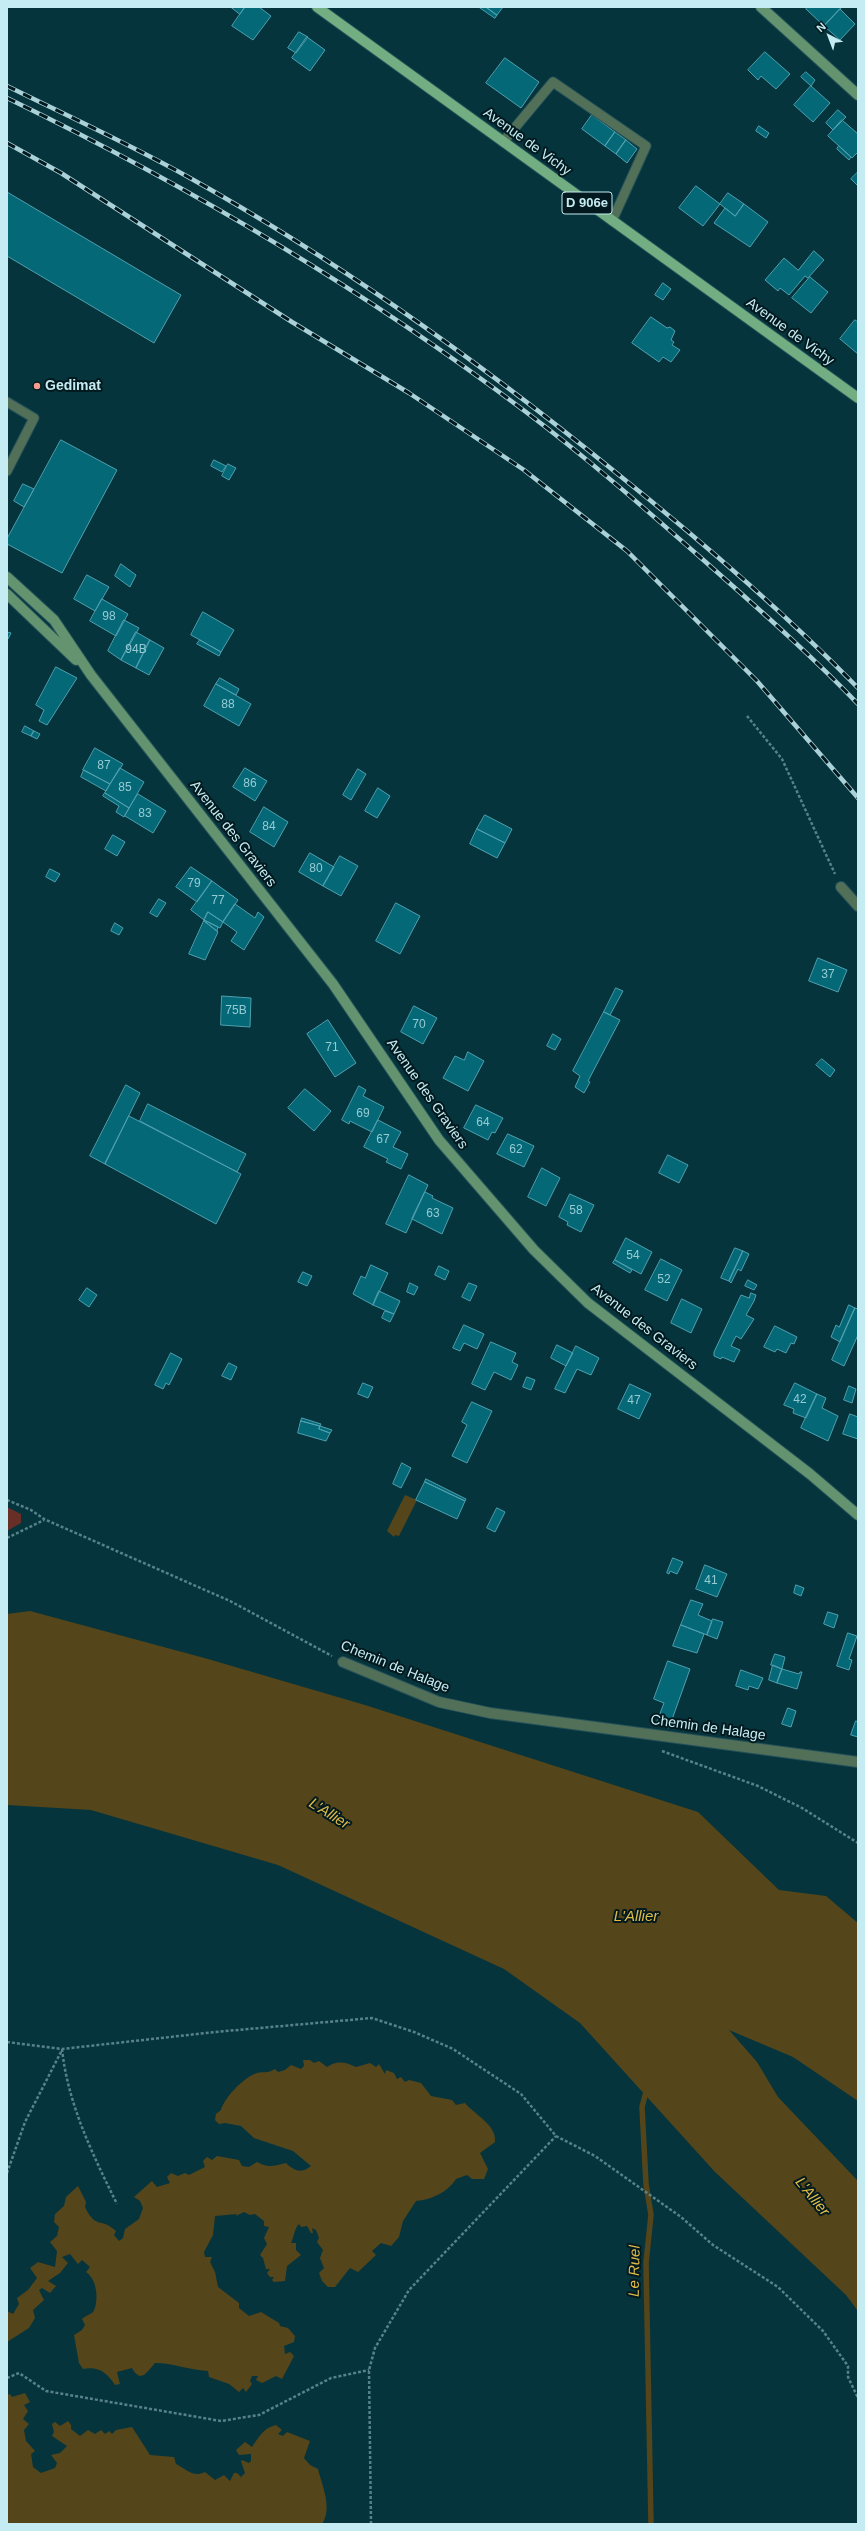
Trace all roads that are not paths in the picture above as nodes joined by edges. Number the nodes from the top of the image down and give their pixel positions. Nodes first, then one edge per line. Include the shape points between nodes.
1 (317, 7) edge
2 (761, 7) edge
3 (858, 95) edge
4 (503, 142) junction
5 (612, 221) junction
6 (858, 398) edge
7 (7, 402) edge
8 (7, 471) edge
9 (11, 580) edge
10 (7, 593) edge
11 (91, 675) junction
12 (841, 887) road end
13 (858, 906) edge
14 (858, 1515) edge
15 (342, 1662) road end
16 (858, 1762) edge

1 - 4 main road, Avenue de Vichy / D 906e
2 - 3 street
4 - 5 main road, Avenue de Vichy / D 906e
4 - 5 lane via 553,82 646,146
5 - 6 main road, Avenue de Vichy / D 906e
7 - 8 lane via 34,418
9 - 10 street
9 - 11 street, Avenue des Graviers via 54,620
10 - 11 street, Avenue des Graviers
11 - 14 street, Avenue des Graviers via 333,984 439,1140 534,1250 588,1303 804,1469
12 - 13 street
15 - 16 street, Chemin de Halage via 438,1702 490,1713

